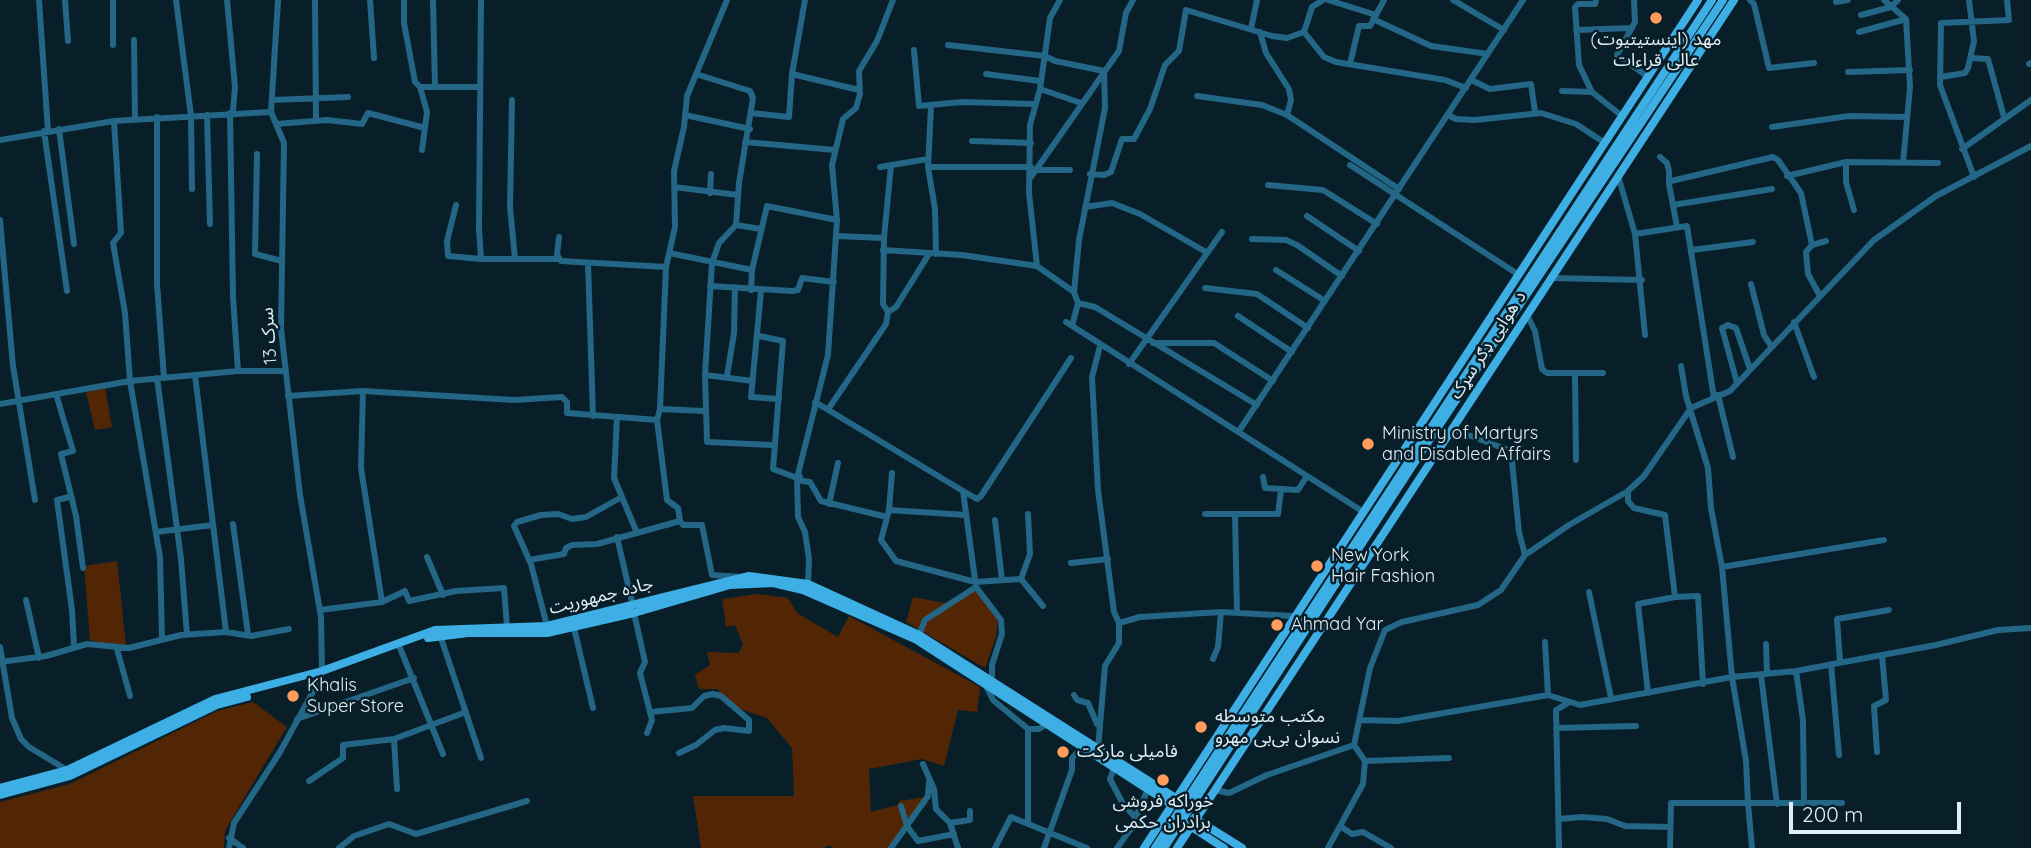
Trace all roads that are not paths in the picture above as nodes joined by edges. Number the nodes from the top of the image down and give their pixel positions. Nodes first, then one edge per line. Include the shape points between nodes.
1 (39, 0) edge
2 (65, 0) edge
3 (113, 0) edge
4 (176, 0) edge
5 (227, 0) edge
6 (278, 0) edge
7 (314, 0) edge
8 (370, 0) edge
9 (404, 0) edge
10 (433, 0) edge
11 (481, 0) edge
12 (727, 0) edge
13 (805, 0) edge
14 (893, 0) edge
15 (1060, 0) edge
16 (1133, 0) edge
17 (1326, 0) edge
18 (1384, 0) edge
19 (1453, 0) edge
20 (1513, 0) edge
21 (1596, 0) edge
22 (1634, 0) edge
23 (1698, 0) edge
24 (1712, 0) edge
25 (1723, 0) edge
26 (1734, 0) edge
27 (1750, 0) edge
28 (1848, 0) edge
29 (1884, 0) edge
30 (1898, 0) edge
31 (1969, 0) edge
32 (2007, 0) edge
33 (1255, 1) edge
34 (1522, 2) edge
35 (1836, 2) dead end
36 (1891, 7) junction
37 (1861, 15) dead end
38 (1375, 17) junction
39 (1906, 19) junction
40 (1970, 22) junction
41 (1632, 28) junction
42 (1251, 29) junction
43 (1504, 30) junction
44 (1576, 30) junction
45 (1260, 32) junction
46 (1304, 32) junction
47 (1859, 32) dead end
48 (134, 40) dead end
49 (68, 41) dead end
50 (113, 45) dead end
51 (948, 45) dead end
52 (914, 50) dead end
53 (1488, 54) junction
54 (1045, 56) junction
55 (374, 58) dead end
56 (1971, 58) junction
57 (1814, 63) dead end
58 (1350, 64) junction
59 (1910, 70) junction
60 (1104, 71) junction
61 (1848, 72) dead end
62 (696, 74) junction
63 (792, 74) junction
64 (986, 74) dead end
65 (1647, 76) junction
66 (1941, 76) junction
67 (1471, 80) junction
68 (1040, 81) junction
69 (421, 87) junction
70 (435, 87) junction
71 (480, 87) junction
72 (1466, 88) junction
73 (1040, 89) junction
74 (859, 90) junction
75 (1562, 91) dead end
76 (1592, 92) junction
77 (1197, 96) dead end
78 (348, 97) dead end
79 (315, 98) junction
80 (272, 100) junction
81 (512, 100) dead end
82 (2031, 100) edge
83 (1081, 103) junction
84 (1034, 104) junction
85 (931, 107) junction
86 (271, 112) junction
87 (230, 113) junction
88 (751, 113) junction
89 (1535, 113) junction
90 (207, 114) junction
91 (685, 115) junction
92 (1287, 115) junction
93 (1448, 115) junction
94 (191, 116) junction
95 (1622, 116) junction
96 (157, 117) junction
97 (1907, 117) junction
98 (2004, 117) junction
99 (135, 119) junction
100 (316, 120) junction
101 (114, 121) junction
102 (276, 124) junction
103 (1772, 127) dead end
104 (425, 128) junction
105 (59, 129) junction
106 (750, 129) junction
107 (46, 131) junction
108 (0, 140) edge
109 (972, 141) dead end
110 (745, 142) junction
111 (1031, 143) junction
112 (1605, 143) junction
113 (2031, 146) edge
114 (1962, 149) junction
115 (422, 150) dead end
116 (835, 150) junction
117 (257, 154) dead end
118 (1660, 157) dead end
119 (1846, 162) junction
120 (928, 163) junction
121 (1903, 163) junction
122 (1938, 163) dead end
123 (891, 165) junction
124 (1350, 165) dead end
125 (880, 167) dead end
126 (1031, 167) junction
127 (1038, 170) junction
128 (1070, 170) dead end
129 (711, 174) dead end
130 (1090, 174) junction
131 (1787, 176) junction
132 (1975, 177) junction
133 (1030, 178) junction
134 (1619, 179) junction
135 (1671, 181) junction
136 (1268, 185) dead end
137 (674, 187) junction
138 (192, 189) dead end
139 (1772, 189) dead end
140 (1398, 192) junction
141 (710, 193) junction
142 (738, 195) junction
143 (456, 205) dead end
144 (1673, 205) junction
145 (1085, 207) junction
146 (1854, 210) dead end
147 (1307, 216) dead end
148 (0, 220) edge
149 (838, 220) junction
150 (210, 224) dead end
151 (1377, 224) junction
152 (736, 225) junction
153 (1676, 227) junction
154 (761, 229) junction
155 (1222, 232) dead end
156 (1635, 234) junction
157 (837, 236) junction
158 (559, 237) dead end
159 (884, 238) junction
160 (1252, 239) dead end
161 (1826, 241) dead end
162 (1753, 242) dead end
163 (74, 244) dead end
164 (1812, 245) junction
165 (883, 250) junction
166 (1692, 250) junction
167 (1359, 251) junction
168 (1206, 252) junction
169 (669, 253) junction
170 (932, 254) junction
171 (481, 259) junction
172 (558, 259) junction
173 (515, 260) junction
174 (282, 261) junction
175 (587, 263) junction
176 (712, 264) junction
177 (1037, 266) junction
178 (666, 267) junction
179 (752, 270) junction
180 (1276, 270) dead end
181 (1519, 275) junction
182 (1342, 276) junction
183 (1551, 278) junction
184 (1642, 280) junction
185 (834, 282) junction
186 (1751, 285) dead end
187 (710, 286) junction
188 (735, 287) junction
189 (1205, 288) dead end
190 (751, 290) junction
191 (67, 291) dead end
192 (761, 291) junction
193 (1074, 292) junction
194 (1819, 296) junction
195 (1325, 301) junction
196 (1078, 303) junction
197 (888, 312) junction
198 (1527, 315) junction
199 (1238, 316) dead end
200 (1794, 322) junction
201 (1308, 328) junction
202 (1645, 335) dead end
203 (759, 336) junction
204 (1148, 341) junction
205 (1100, 346) junction
206 (1771, 346) junction
207 (1292, 352) junction
208 (1071, 358) dead end
209 (1129, 364) junction
210 (1681, 366) dead end
211 (1750, 369) junction
212 (238, 371) junction
213 (285, 371) junction
214 (1602, 373) dead end
215 (705, 375) junction
216 (195, 376) junction
217 (727, 376) junction
218 (1575, 376) junction
219 (1814, 377) dead end
220 (161, 378) junction
221 (753, 381) junction
222 (1273, 381) junction
223 (130, 382) junction
224 (1737, 383) junction
225 (363, 391) junction
226 (56, 394) junction
227 (288, 396) junction
228 (1716, 397) junction
229 (779, 399) junction
230 (815, 402) junction
231 (18, 403) junction
232 (0, 404) edge
233 (1256, 405) junction
234 (829, 408) junction
235 (1691, 408) junction
236 (660, 409) junction
237 (704, 411) junction
238 (593, 416) junction
239 (617, 417) junction
240 (657, 420) junction
241 (1452, 429) junction
242 (1239, 431) junction
243 (772, 445) junction
244 (1733, 457) dead end
245 (1576, 460) dead end
246 (838, 463) dead end
247 (892, 473) dead end
248 (797, 475) junction
249 (1307, 476) junction
250 (1263, 477) dead end
251 (1281, 489) junction
252 (963, 491) junction
253 (1628, 491) junction
254 (69, 497) junction
255 (620, 498) junction
256 (35, 500) dead end
257 (829, 504) junction
258 (1362, 511) junction
259 (888, 514) junction
260 (1027, 514) dead end
261 (1205, 514) dead end
262 (1235, 514) junction
263 (967, 515) junction
264 (995, 520) dead end
265 (680, 521) junction
266 (233, 524) dead end
267 (214, 525) junction
268 (177, 530) junction
269 (156, 533) junction
270 (638, 533) junction
271 (617, 537) junction
272 (1884, 540) dead end
273 (1525, 555) junction
274 (427, 557) dead end
275 (1108, 559) junction
276 (529, 560) junction
277 (1071, 563) dead end
278 (1722, 567) junction
279 (83, 569) dead end
280 (741, 577) junction
281 (1021, 579) junction
282 (1002, 580) junction
283 (807, 584) junction
284 (975, 584) junction
285 (1589, 592) dead end
286 (443, 595) junction
287 (1675, 597) junction
288 (26, 600) dead end
289 (382, 602) junction
290 (1043, 606) dead end
291 (633, 609) junction
292 (320, 610) junction
293 (1889, 610) dead end
294 (1221, 612) junction
295 (1237, 613) junction
296 (1292, 617) junction
297 (1119, 623) junction
298 (547, 626) junction
299 (507, 627) junction
300 (574, 628) junction
301 (2031, 628) edge
302 (289, 629) dead end
303 (226, 632) junction
304 (248, 634) junction
305 (187, 635) junction
306 (440, 635) junction
307 (919, 635) junction
308 (162, 638) junction
309 (1545, 642) dead end
310 (1766, 644) dead end
311 (74, 646) junction
312 (399, 646) junction
313 (0, 648) edge
314 (117, 649) junction
315 (1882, 655) junction
316 (39, 658) junction
317 (1213, 659) dead end
318 (1, 662) edge
319 (1840, 662) junction
320 (1831, 664) junction
321 (1796, 671) junction
322 (321, 674) junction
323 (1764, 674) junction
324 (1732, 677) junction
325 (414, 678) junction
326 (989, 682) junction
327 (1703, 684) junction
328 (1648, 693) junction
329 (1074, 695) dead end
330 (1548, 695) junction
331 (130, 696) dead end
332 (1611, 698) junction
333 (1567, 704) junction
334 (593, 708) dead end
335 (466, 712) junction
336 (651, 712) junction
337 (296, 720) junction
338 (1360, 720) junction
339 (1047, 724) junction
340 (432, 726) junction
341 (1636, 726) dead end
342 (1556, 728) junction
343 (1028, 729) junction
344 (1100, 729) junction
345 (648, 733) dead end
346 (394, 739) junction
347 (1354, 746) junction
348 (1083, 747) junction
349 (1098, 749) junction
350 (1877, 752) dead end
351 (679, 753) dead end
352 (443, 754) dead end
353 (1839, 755) dead end
354 (481, 758) dead end
355 (1449, 758) dead end
356 (1365, 761) junction
357 (923, 764) dead end
358 (1114, 768) junction
359 (67, 770) junction
360 (930, 778) junction
361 (309, 781) dead end
362 (0, 788) edge
363 (397, 789) dead end
364 (1148, 789) junction
365 (1215, 790) junction
366 (0, 795) edge
367 (527, 801) dead end
368 (1748, 803) junction
369 (1842, 803) dead end
370 (1777, 804) junction
371 (1804, 804) junction
372 (901, 806) dead end
373 (970, 811) dead end
374 (1179, 811) junction
375 (1134, 816) junction
376 (1559, 819) junction
377 (1028, 821) junction
378 (950, 823) junction
379 (1193, 823) junction
380 (908, 826) junction
381 (1340, 826) junction
382 (1669, 827) junction
383 (1050, 832) junction
384 (954, 834) junction
385 (229, 838) junction
386 (229, 848) edge
387 (243, 848) edge
388 (339, 848) edge
389 (891, 848) edge
390 (958, 848) edge
391 (995, 848) edge
392 (1044, 848) edge
393 (1087, 848) edge
394 (1117, 848) edge
395 (1144, 848) edge
396 (1154, 848) edge
397 (1164, 848) edge
398 (1177, 848) edge
399 (1224, 848) edge
400 (1242, 848) edge
401 (1328, 848) edge
402 (1391, 848) edge
403 (1559, 848) edge
404 (1670, 848) edge
405 (1752, 848) edge

1 - 107 street
2 - 49 street
3 - 50 street
4 - 94 street
5 - 87 street via 235,87
6 - 80 street, سرک 13
7 - 79 street
8 - 55 street
9 - 69 street via 415,82
10 - 70 street
11 - 71 street
12 - 62 street
13 - 63 street
14 - 74 street via 859,71
15 - 54 street via 1050,18
16 - 60 street via 1119,51
17 - 38 street
17 - 46 street via 1312,7
18 - 38 street
19 - 43 street
20 - 34 street
21 - 44 street via 1595,4 1576,5
22 - 41 street
23 - 65 main road, د هوایی ډګر سړک
24 - 374 main road
25 - 374 main road
26 - 134 main road, د هوایی ډګر سړک
27 - 57 street via 1769,68
28 - 35 street
29 - 36 street
30 - 36 street
31 - 40 street
32 - 40 street via 2009,20
33 - 42 street
34 - 43 street
36 - 37 street
36 - 39 street
38 - 53 street via 1431,46
38 - 58 street via 1370,26 1359,26
39 - 47 street
39 - 59 street
40 - 56 street
40 - 66 street via 1941,23
41 - 44 street
41 - 65 street via 1617,55
42 - 45 street
42 - 130 street via 1186,10 1179,51 1165,65 1134,139 1122,139 1111,172
43 - 53 street
44 - 76 street via 1579,65
45 - 46 street via 1287,38
45 - 92 street via 1266,53 1289,89
46 - 58 street via 1324,57
48 - 99 street
51 - 54 street
52 - 85 street via 919,106
53 - 67 street
54 - 60 street
54 - 68 street
56 - 66 street via 1965,73
56 - 98 street via 1988,59
58 - 72 street via 1445,80
59 - 61 street
59 - 97 street
60 - 83 street
60 - 130 street via 1105,107
62 - 88 street via 750,91
62 - 91 street
63 - 74 street
63 - 88 street via 789,117
64 - 68 street
65 - 95 main road, د هوایی ډګر سړک
66 - 114 street via 1943,98
67 - 72 street
67 - 89 street via 1490,89 1531,84
68 - 73 street
69 - 70 street
69 - 104 street via 427,112
70 - 71 street
71 - 171 street
72 - 93 street
73 - 83 street
73 - 84 street
74 - 116 street via 856,108 843,119
75 - 76 street
76 - 95 street
77 - 92 street via 1262,104
78 - 79 street
79 - 80 street
79 - 100 street
80 - 86 street, سرک 13
81 - 173 street via 510,207
82 - 98 street
83 - 127 street
84 - 85 street via 962,102
84 - 111 street
85 - 120 street
86 - 87 street
86 - 102 street, سرک 13
87 - 90 street
87 - 212 street
88 - 106 street
89 - 93 street via 1475,120
89 - 112 street via 1563,118
90 - 94 street
90 - 150 street
91 - 106 street
91 - 137 street
92 - 140 street
93 - 140 street
94 - 96 street
94 - 138 street
95 - 112 main road, د هوایی ډګر سړک
96 - 99 street
96 - 220 street
97 - 103 street via 1849,116
97 - 121 street
98 - 114 street
99 - 101 street
100 - 102 street
100 - 104 street via 362,124 369,113
101 - 105 street
101 - 223 street via 121,233 113,243
102 - 174 street, سرک 13 via 284,143
104 - 115 street
105 - 107 street
105 - 163 street
106 - 110 street
107 - 108 street
107 - 191 street
109 - 111 street
110 - 116 street
110 - 142 street
111 - 126 street
112 - 181 main road, د هوایی ډګر سړک
113 - 132 street
114 - 132 street
116 - 149 street
117 - 174 street via 255,254
118 - 135 street via 1667,163
119 - 121 street
119 - 131 street
119 - 146 street
120 - 123 street
120 - 126 street
120 - 170 street via 935,209
121 - 122 street
123 - 125 street
123 - 159 street
124 - 140 street
126 - 133 street
127 - 128 street
127 - 133 street
129 - 141 street
130 - 145 street
131 - 135 street via 1773,158
131 - 164 street via 1801,193
132 - 194 street via 1896,223
133 - 177 street
134 - 156 street
134 - 183 main road, د هوایی ډګر سړک
135 - 144 street
136 - 151 street via 1323,190
137 - 141 street
137 - 169 street via 675,227
139 - 144 street
140 - 151 street
140 - 181 street
141 - 142 street
142 - 152 street
143 - 171 street via 448,256
144 - 153 street
145 - 168 street via 1112,203
145 - 193 street
147 - 167 street
148 - 231 street
149 - 154 street via 767,206
149 - 157 street
151 - 167 street
152 - 154 street
152 - 176 street via 719,243
153 - 156 street
153 - 166 street via 1687,226
154 - 179 street
155 - 168 street
156 - 184 street
157 - 159 street
157 - 185 street
158 - 172 street
159 - 165 street
160 - 182 street via 1286,240
161 - 164 street
162 - 166 street
164 - 194 street via 1806,251 1808,274
165 - 170 street
165 - 197 street via 883,304
166 - 228 street
167 - 182 street
168 - 204 street
169 - 176 street
169 - 178 street
170 - 177 street
170 - 197 street
171 - 173 street
172 - 173 street
172 - 175 street
174 - 213 street, سرک 13
175 - 178 street
175 - 238 street
176 - 179 street
176 - 187 street
177 - 193 street
178 - 236 street
179 - 190 street
180 - 195 street
181 - 258 main road, د هوایی ډګر سړک
182 - 195 street
183 - 184 street
183 - 198 main road, د هوایی ډګر سړک
184 - 202 street
185 - 192 street via 802,278 798,289
185 - 230 street via 828,355
186 - 206 street
187 - 188 street
187 - 215 street
188 - 190 street
188 - 217 street
189 - 201 street via 1257,294
190 - 192 street
192 - 203 street
193 - 196 street
194 - 200 street
195 - 201 street
196 - 204 street via 1095,307
196 - 205 street via 1069,324
197 - 234 street via 886,324
198 - 218 street via 1542,369
198 - 241 main road, د هوایی ډګر سړک
199 - 207 street
200 - 206 street
200 - 219 street
201 - 207 street
203 - 221 street
203 - 229 street via 783,341
204 - 209 street
204 - 222 street via 1214,344
204 - 233 street
205 - 209 street
205 - 275 street via 1092,377 1098,490
206 - 211 street
207 - 222 street
208 - 252 street via 981,496 977,499
209 - 242 street
210 - 235 street
211 - 224 street
211 - 224 street via 1736,328 1722,328
212 - 213 street
212 - 216 street
213 - 227 street, سرک 13
214 - 218 street
215 - 217 street
215 - 237 street
216 - 220 street
216 - 267 street
217 - 221 street
218 - 245 street
220 - 223 street
220 - 268 street
221 - 229 street via 751,397
222 - 233 street
223 - 226 street
223 - 269 street
224 - 228 street
225 - 227 street
225 - 238 street via 514,400 562,397 567,413
225 - 289 street via 360,468
226 - 231 street
226 - 254 street via 73,450 61,454
227 - 292 street, سرک 13 via 305,537
228 - 235 street
228 - 244 street
229 - 243 street
230 - 234 street
230 - 248 street
231 - 232 street
231 - 256 street
233 - 242 street
234 - 252 street
235 - 253 street via 1644,476
235 - 278 street via 1708,468
236 - 237 street
236 - 240 street
237 - 243 street via 707,442
238 - 239 street
239 - 240 street
239 - 255 street via 614,478
240 - 265 street via 667,500 678,508
241 - 273 street via 1511,451
241 - 365 main road, د هوایی ډګر سړک
242 - 249 street
243 - 248 street via 773,469
246 - 257 street
247 - 259 street
248 - 257 street via 810,482 818,499
248 - 283 street via 799,517 809,559
249 - 251 street via 1298,490
249 - 258 street
250 - 251 street via 1265,488
251 - 262 street via 1278,514
252 - 263 street
253 - 273 street
253 - 287 street via 1634,508 1665,514
254 - 279 street
254 - 311 street via 57,500
255 - 270 street
255 - 276 street via 586,517 558,514 517,522 514,526
257 - 259 street
258 - 296 main road, د هوایی ډګر سړک
259 - 263 street
259 - 284 street via 881,540 895,561
260 - 281 street via 1030,554
261 - 262 street
262 - 295 street
263 - 284 street
264 - 282 street
265 - 270 street
265 - 280 street via 702,525 712,575
266 - 304 street
267 - 268 street
267 - 303 street
268 - 269 street
268 - 305 street
269 - 308 street
270 - 271 street
271 - 276 street via 572,545 564,554
271 - 291 street
272 - 278 street
273 - 338 street via 1501,590 1478,605 1385,630 1370,668
274 - 286 street
275 - 277 street
275 - 297 street
276 - 298 street
278 - 324 street
280 - 283 main road, جاده جمهوریت
280 - 291 main road, جاده جمهوریت
281 - 282 street
281 - 290 street
282 - 284 street
283 - 307 main road, جاده جمهوریت
284 - 307 street via 925,620
284 - 326 street via 1001,620 1002,634
285 - 332 street
286 - 289 street via 409,601 405,591
286 - 299 street via 504,588
287 - 327 street via 1699,596
287 - 328 street via 1638,604
288 - 316 street
289 - 292 street
291 - 298 main road, جاده جمهوریت
291 - 300 main road, جاده جمهوریت
291 - 326 main road, جاده جمهوریت via 730,585 773,583 803,590 915,639
291 - 336 street via 645,662 640,673
292 - 322 street, سرک 13
293 - 319 street via 1838,619
294 - 295 street
294 - 297 street via 1140,617
294 - 317 street
295 - 296 street
296 - 374 main road, د هوایی ډګر سړک
297 - 344 street via 1119,643 1105,666
298 - 299 main road, جاده جمهوریت
299 - 312 main road, جاده جمهوریت via 435,630
300 - 306 main road, جاده جمهوریت via 547,633
300 - 334 street
301 - 315 street via 1998,630
302 - 304 street
303 - 304 street
303 - 305 street
305 - 308 street
306 - 312 main road, جاده جمهوریت
306 - 335 street
307 - 326 main road, جاده جمهوریت
308 - 314 street
309 - 330 street
310 - 323 street
311 - 314 street via 87,643
311 - 316 street
312 - 322 main road, جاده جمهوریت
312 - 325 street
313 - 318 street
314 - 331 street
315 - 319 street
315 - 350 street via 1886,700 1874,706
316 - 318 street
318 - 359 street via 12,718 22,739
319 - 320 street
320 - 321 street
320 - 353 street
321 - 323 street
321 - 371 street
322 - 337 street
322 - 359 main road, جاده جمهوریت via 215,699
322 - 366 main road, جاده جمهوریت via 217,705 70,776
323 - 324 street
323 - 370 street
324 - 327 street
324 - 368 street
325 - 337 street
325 - 340 street
326 - 339 main road, جاده جمهوریت
326 - 343 street via 993,700
326 - 349 main road, جاده جمهوریت
327 - 328 street
328 - 332 street
329 - 344 street via 1088,703
330 - 333 street
330 - 338 street via 1398,721
332 - 333 street
333 - 342 street via 1556,710
335 - 340 street
335 - 354 street
336 - 345 street
336 - 351 street via 692,708 713,694 749,720 749,731 715,730
337 - 385 street
338 - 347 street
339 - 343 street via 1039,730
339 - 348 main road, جاده جمهوریت
340 - 346 street
340 - 352 street
341 - 342 street
342 - 376 street
343 - 377 street
344 - 349 street
346 - 361 street via 343,745 343,758
346 - 363 street
347 - 356 street
347 - 365 street via 1229,793
348 - 358 main road, جاده جمهوریت
348 - 383 street via 1072,758
349 - 374 main road, جاده جمهوریت
355 - 356 street
356 - 381 street via 1363,784
357 - 360 street
358 - 364 main road, جاده جمهوریت
358 - 375 street via 1110,779
359 - 362 main road, جاده جمهوریت
360 - 378 street via 936,808
360 - 380 street via 928,796
364 - 374 main road, جاده جمهوریت
364 - 375 street
365 - 379 main road, د هوایی ډګر سړک
367 - 388 street via 416,834 388,824 354,836
368 - 370 street
368 - 382 street via 1671,803
368 - 405 street
369 - 371 street
370 - 371 street
372 - 380 street
373 - 378 street via 970,820
374 - 379 main road
374 - 395 main road, د هوایی ډګر سړک
374 - 396 main road
374 - 397 main road
375 - 394 street
376 - 382 street via 1582,817 1625,826
376 - 403 street
377 - 383 street
377 - 391 street via 1010,817
378 - 384 street
379 - 398 main road, د هوایی ډګر سړک
379 - 399 main road
379 - 400 main road
380 - 384 street via 918,841
380 - 389 street
381 - 401 street
381 - 402 street via 1352,834 1363,832
382 - 404 street
383 - 392 street
383 - 393 street
384 - 390 street
385 - 386 street
385 - 387 street

